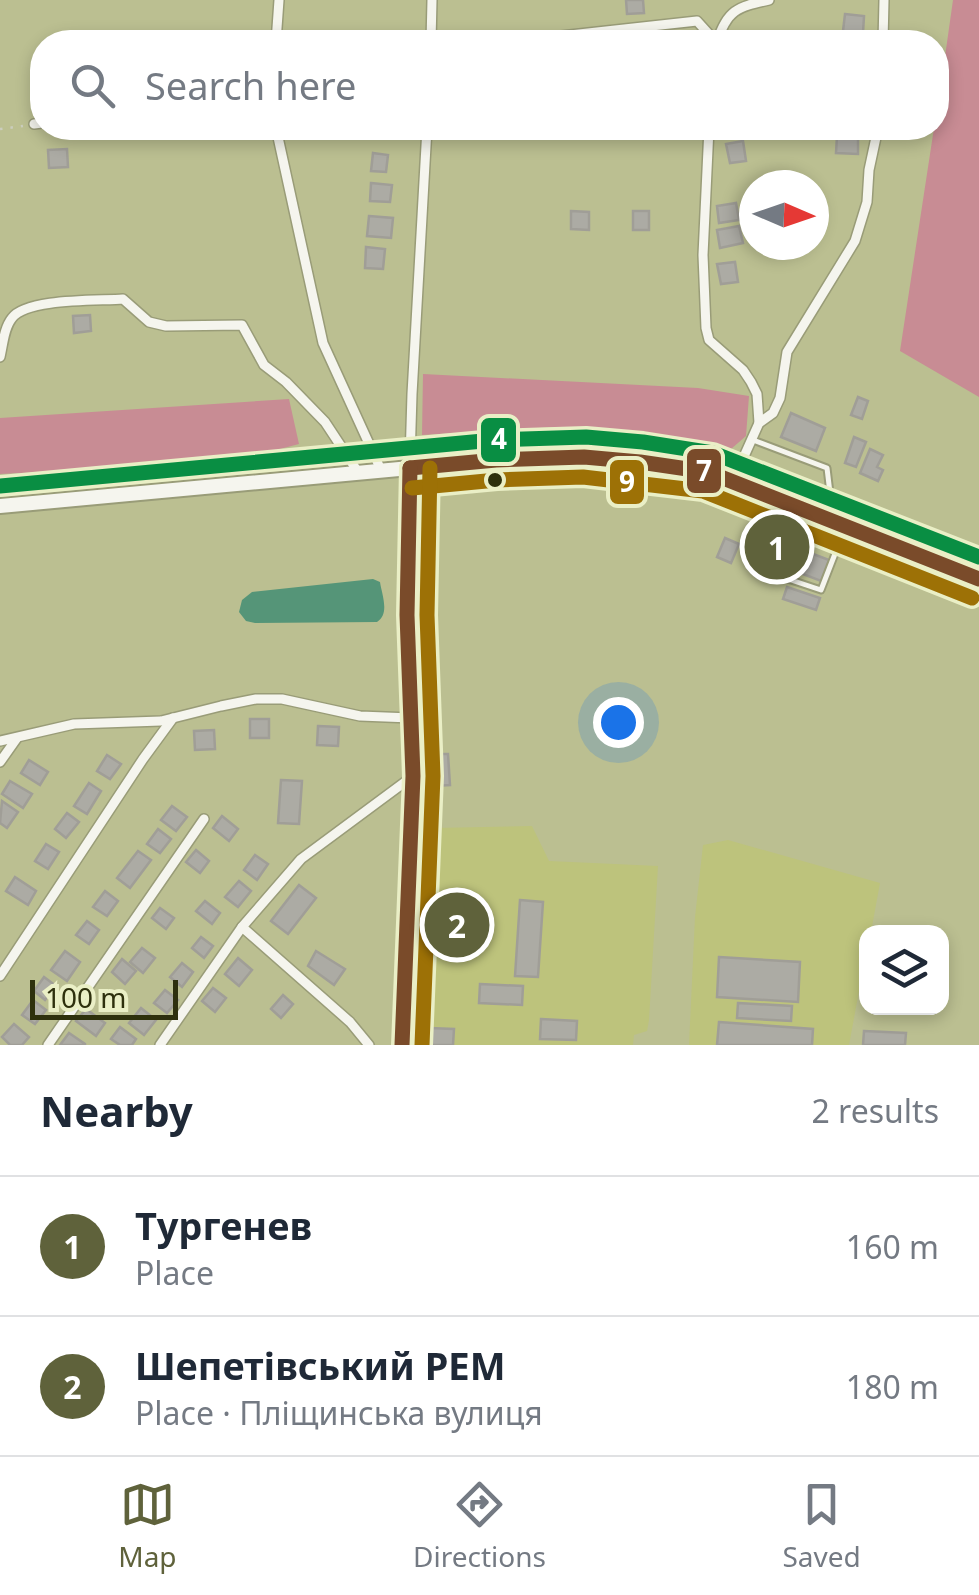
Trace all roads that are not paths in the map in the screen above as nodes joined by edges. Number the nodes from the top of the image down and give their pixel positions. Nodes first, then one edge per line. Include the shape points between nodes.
1 (279, 0) edge
2 (432, 0) edge
3 (769, 0) edge
4 (884, 0) edge
5 (277, 30) edge
6 (431, 30) edge
7 (621, 30) edge
8 (705, 30) edge
9 (722, 30) edge
10 (884, 30) edge
11 (279, 140) edge
12 (426, 140) edge
13 (709, 140) edge
14 (875, 140) edge
15 (0, 357) edge
16 (759, 422) junction
17 (751, 439) junction
18 (410, 468) junction
19 (381, 470) junction
20 (358, 472) junction
21 (733, 481) junction
22 (0, 506) edge
23 (840, 523) junction
24 (782, 577) dead end
25 (979, 580) edge
26 (174, 718) junction
27 (411, 718) junction
28 (16, 738) junction
29 (0, 741) edge
30 (0, 762) edge
31 (412, 776) junction
32 (204, 819) dead end
33 (242, 927) junction
34 (0, 976) edge
35 (48, 1045) edge
36 (160, 1045) edge
37 (368, 1045) edge
38 (402, 1045) edge

1 - 5 street
2 - 6 street
3 - 9 street via 740,8
4 - 10 street
7 - 8 street via 697,22
11 - 19 street via 324,342
12 - 18 street
13 - 16 street via 706,328 709,340 752,382
14 - 16 street via 854,240 787,352 773,413
15 - 20 street via 12,318 30,306 123,298 149,322 166,326 242,325 264,365 325,422
16 - 17 street
17 - 21 street
17 - 23 lane via 827,468
18 - 19 main road
18 - 21 main road via 584,457
18 - 27 street
19 - 20 main road
20 - 22 main road
21 - 23 main road
23 - 24 lane via 821,590
23 - 25 main road
26 - 27 street via 268,699
26 - 28 street via 74,724
26 - 34 street
27 - 31 street
28 - 29 street
28 - 30 street
31 - 33 street via 300,860
31 - 38 street
32 - 35 street
33 - 36 street
33 - 37 street

